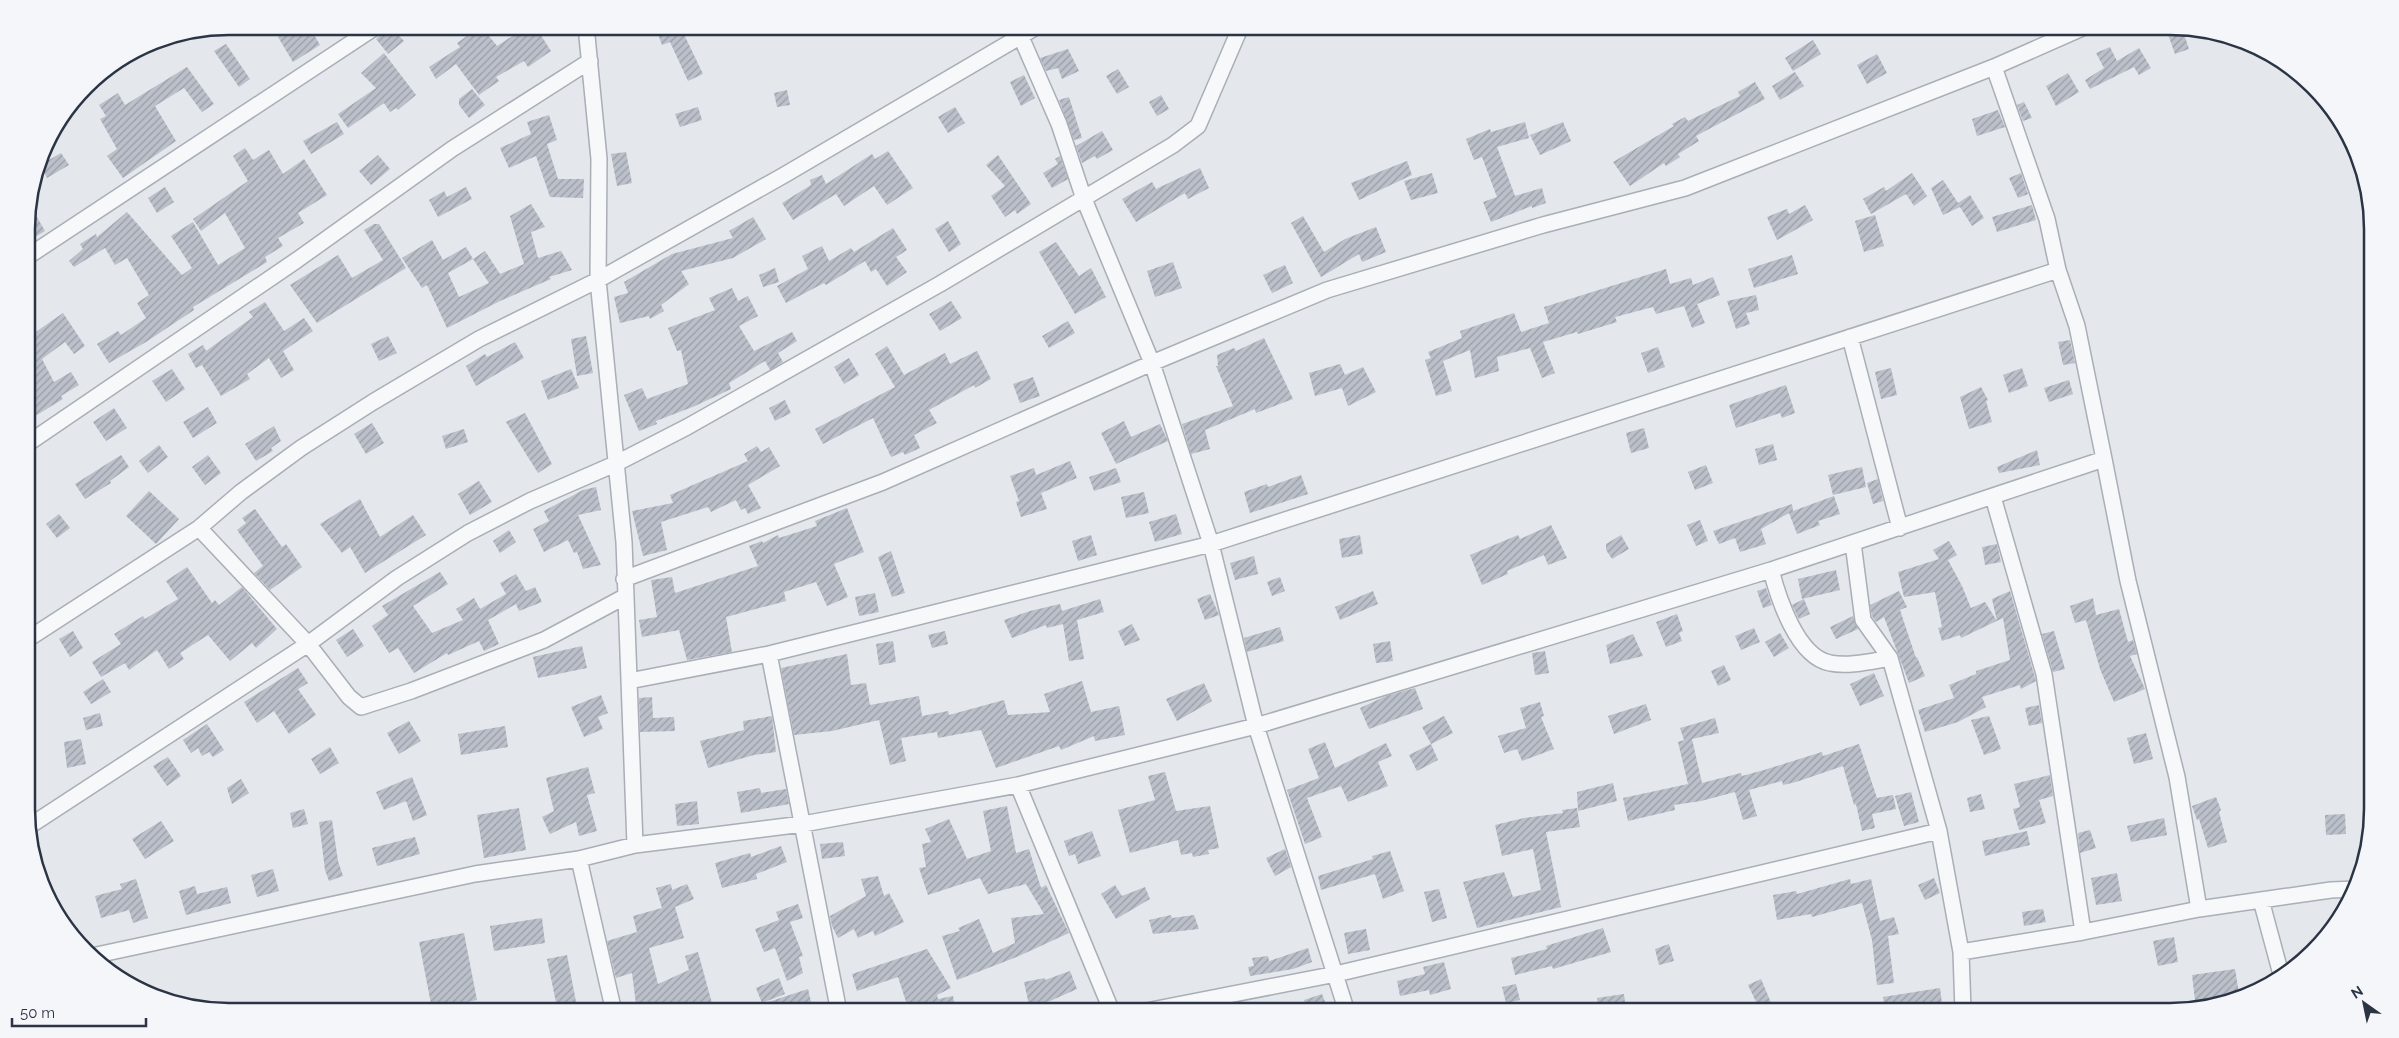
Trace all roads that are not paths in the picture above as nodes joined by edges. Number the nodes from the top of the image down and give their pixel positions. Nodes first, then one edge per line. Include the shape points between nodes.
1 (363, 35) edge
2 (587, 35) edge
3 (1024, 35) edge
4 (1237, 35) edge
5 (2067, 35) edge
6 (1021, 37) junction
7 (590, 61) junction
8 (1994, 67) junction
9 (1084, 199) junction
10 (35, 252) edge
11 (2058, 270) junction
12 (598, 280) junction
13 (1850, 337) junction
14 (1152, 363) junction
15 (35, 439) edge
16 (2104, 459) junction
17 (615, 464) junction
18 (1993, 498) junction
19 (199, 528) junction
20 (1900, 528) junction
21 (1853, 543) junction
22 (1211, 544) junction
23 (1771, 570) junction
24 (624, 579) junction
25 (626, 596) junction
26 (35, 634) edge
27 (308, 644) junction
28 (769, 654) junction
29 (1890, 658) junction
30 (629, 681) junction
31 (1256, 726) junction
32 (1018, 784) junction
33 (35, 822) edge
34 (802, 824) junction
35 (1939, 830) junction
36 (635, 845) junction
37 (579, 859) junction
38 (2346, 889) edge
39 (2261, 900) junction
40 (2199, 909) junction
41 (2083, 932) junction
42 (1962, 952) junction
43 (100, 954) edge
44 (2280, 969) edge
45 (1336, 974) junction
46 (612, 1003) edge
47 (837, 1003) edge
48 (1108, 1003) edge
49 (1188, 1003) edge
50 (1344, 1003) edge
51 (1963, 1003) edge

1 - 10 street
2 - 7 street
3 - 6 street
4 - 9 street via 1198,126
5 - 8 street
6 - 9 street via 1059,124
6 - 12 street
7 - 12 street via 599,159
7 - 15 street via 452,149 297,260
8 - 11 street via 2047,219
8 - 14 street via 1684,188 1543,225 1327,290
9 - 14 street
9 - 17 street via 687,428
11 - 13 street
11 - 16 street via 2077,326
12 - 17 street
12 - 19 street via 479,339 373,402 271,470
13 - 20 street
13 - 22 street
14 - 22 street
14 - 24 street via 883,482
16 - 18 street
16 - 40 street via 2128,581 2177,777
17 - 24 street via 624,542
17 - 27 street via 530,501 468,533 397,578
18 - 20 street
18 - 41 street via 2044,674
19 - 26 street
19 - 27 street
20 - 21 street
21 - 23 street
21 - 29 street via 1863,620
22 - 28 street
22 - 31 street
23 - 29 street via 1780,602 1810,653 1829,663
23 - 31 street
24 - 25 street
25 - 27 street via 544,640 361,707 349,697
25 - 30 street
27 - 33 street
28 - 30 street
28 - 34 street
29 - 35 street
30 - 36 street
31 - 32 street
31 - 45 street
32 - 34 street
32 - 48 street
34 - 36 street
34 - 47 street
35 - 42 street
35 - 45 street
36 - 37 street
37 - 43 street via 475,874
37 - 46 street
38 - 39 street
39 - 40 street
39 - 44 street
40 - 41 street
41 - 42 street
42 - 51 street
45 - 49 street
45 - 50 street

